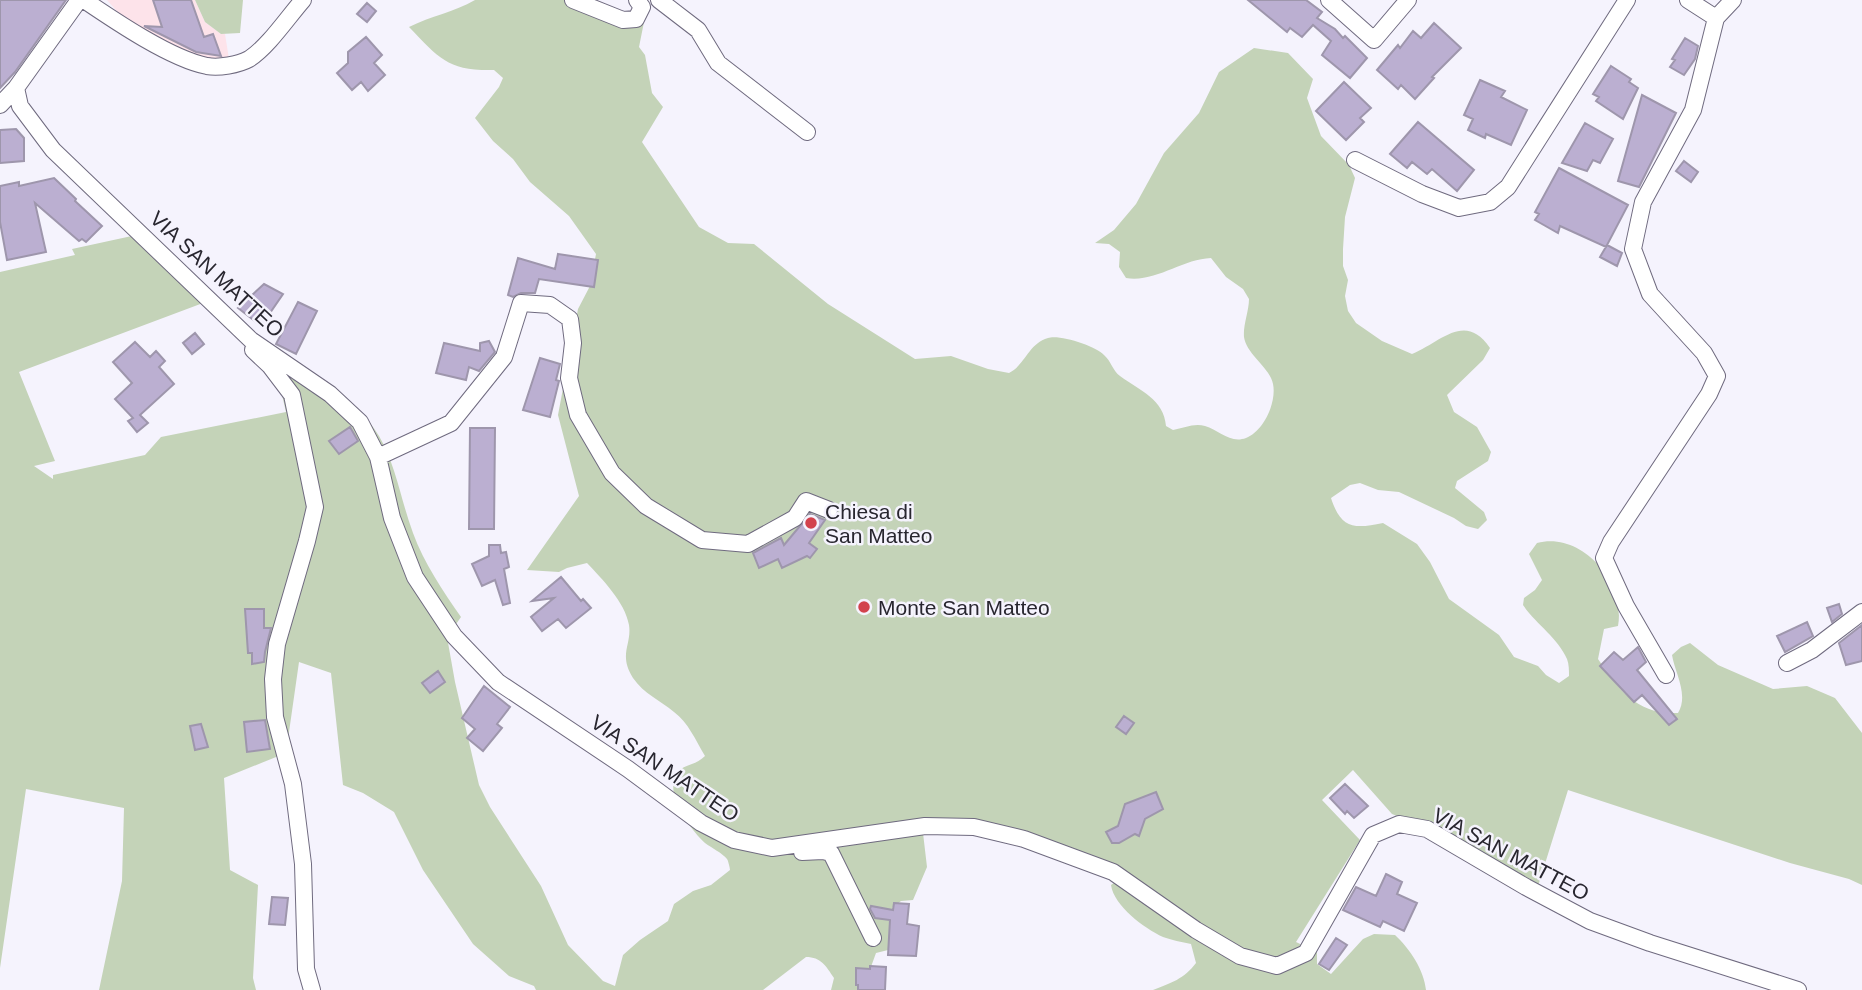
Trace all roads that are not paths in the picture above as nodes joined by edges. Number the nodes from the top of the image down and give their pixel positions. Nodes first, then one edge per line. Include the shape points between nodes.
1 (82, 0) edge
2 (303, 0) edge
3 (573, 0) edge
4 (637, 0) edge
5 (659, 0) edge
6 (1329, 0) edge
7 (1408, 0) edge
8 (1628, 0) edge
9 (1688, 0) edge
10 (1733, 0) edge
11 (1716, 18) junction
12 (16, 88) junction
13 (0, 105) edge
14 (807, 132) dead end
15 (1355, 160) dead end
16 (251, 340) junction
17 (378, 457) junction
18 (829, 510) dead end
19 (1862, 612) edge
20 (1787, 663) dead end
21 (1666, 674) dead end
22 (772, 848) junction
23 (873, 938) dead end
24 (312, 990) edge
25 (1798, 990) edge

1 - 2 street via 182,57 208,66 249,59
1 - 12 street
3 - 4 street via 623,20 636,19 642,7
5 - 14 street via 698,30 718,63
6 - 7 street via 1374,40
8 - 15 street via 1508,187 1490,202 1459,208
9 - 11 street
10 - 11 street
11 - 21 street via 1693,110 1643,202 1633,249 1650,294 1704,353 1717,376 1604,558
12 - 13 street
12 - 16 street, VIA SAN MATTEO via 20,106 53,150
16 - 17 street, VIA SAN MATTEO via 330,394 360,422
16 - 24 street via 251,348 292,396 315,508 277,644 273,679 275,717 293,784 303,864 306,969
17 - 18 street via 451,423 504,357 521,303 550,305 570,319 569,377 578,415 612,473 646,506 702,540 738,544 748,544 795,518 806,501
17 - 22 street, VIA SAN MATTEO via 392,518 415,577 454,636 498,682 701,823 734,840
19 - 20 street
22 - 23 street via 789,853 831,853
22 - 25 street, VIA SAN MATTEO via 925,826 974,827 1024,839 1113,872 1240,956 1277,966 1306,953 1373,835 1399,824 1427,829 1590,920

